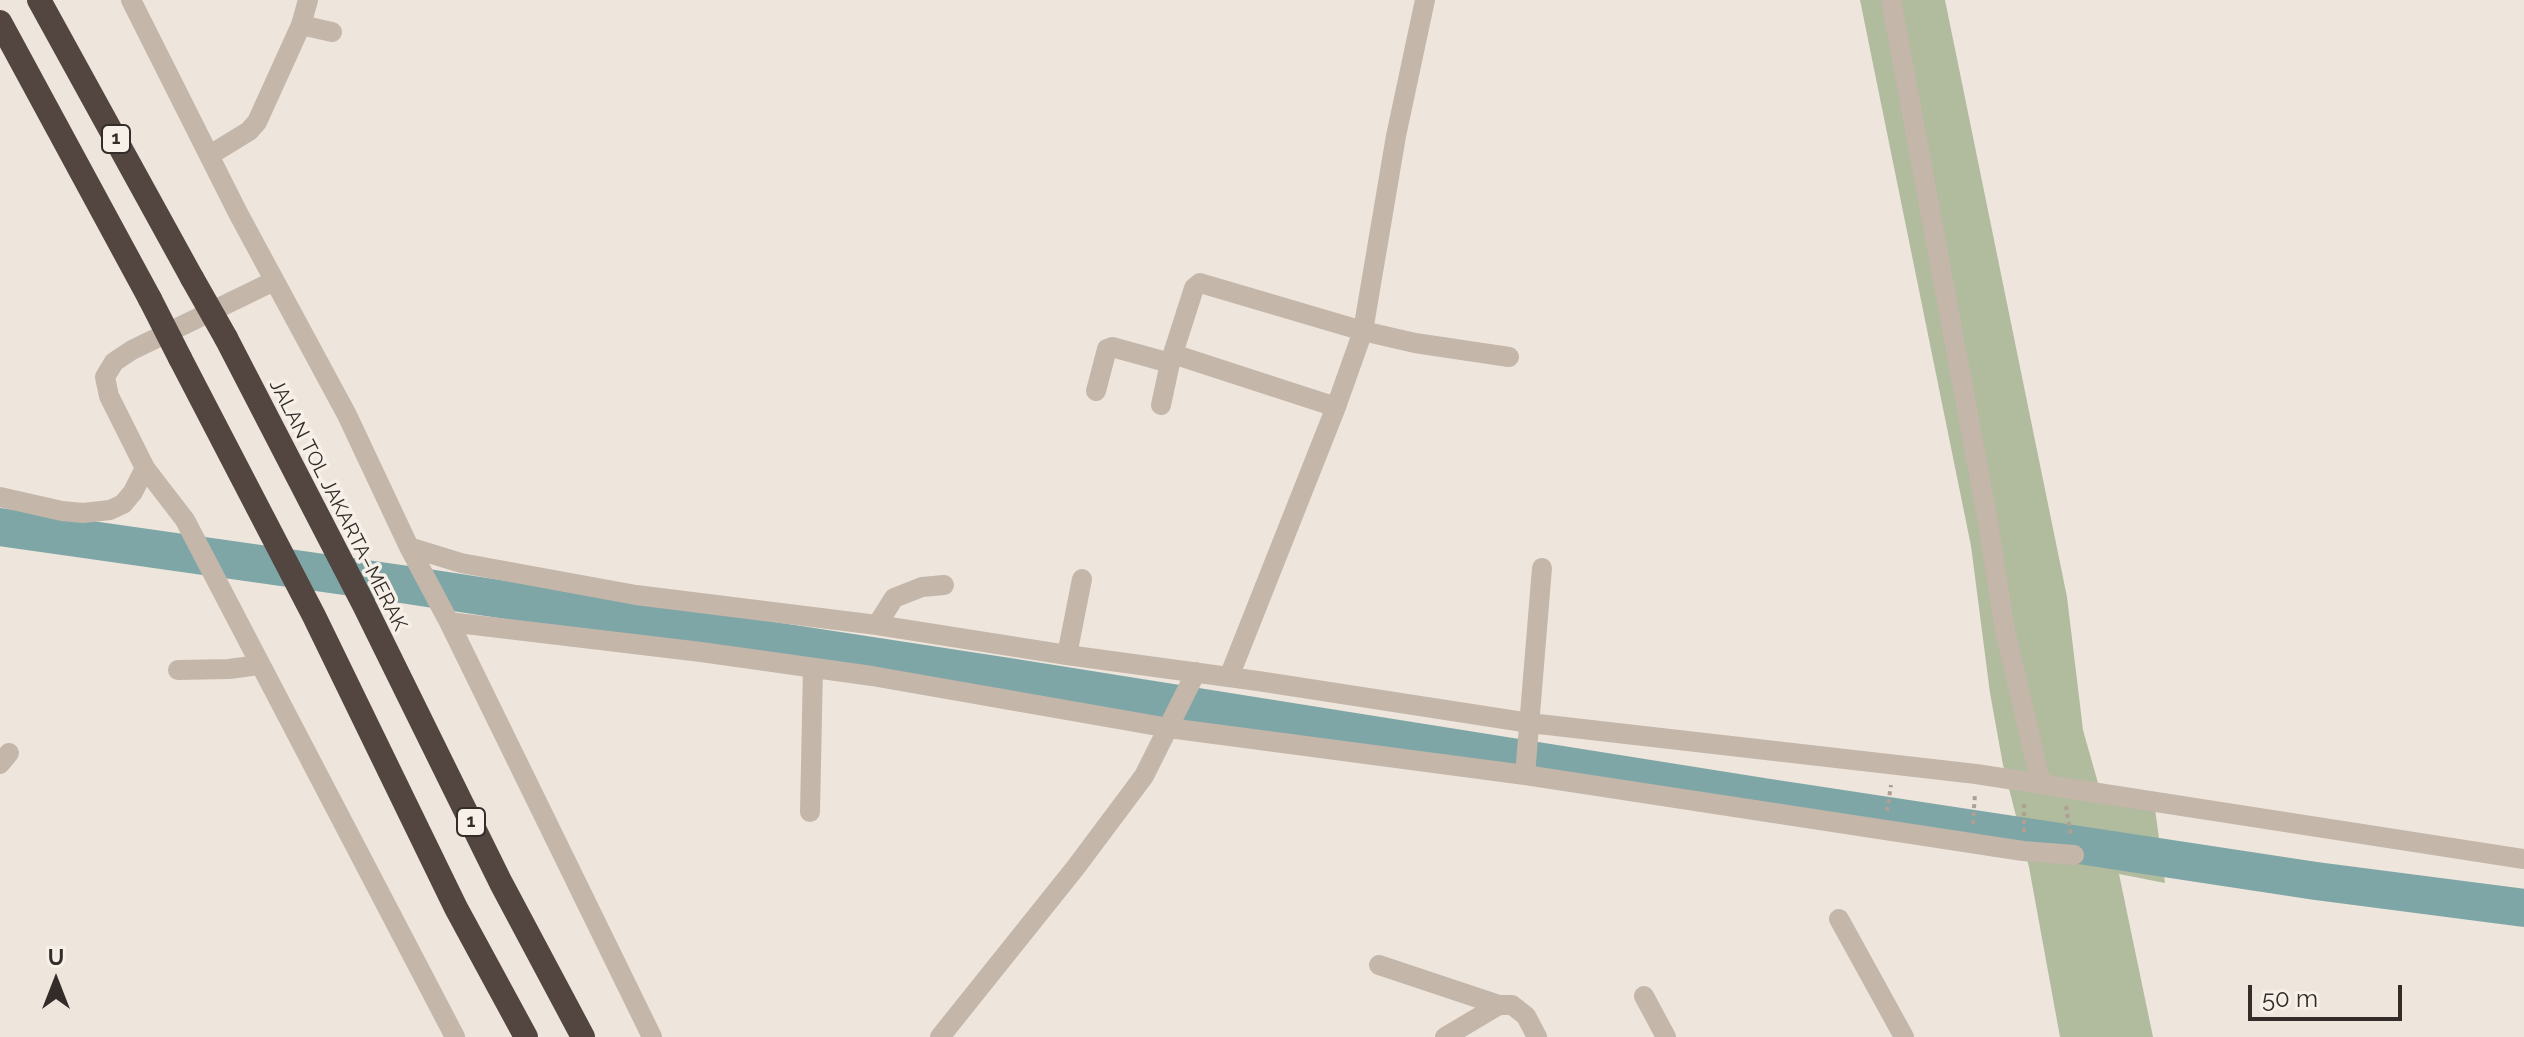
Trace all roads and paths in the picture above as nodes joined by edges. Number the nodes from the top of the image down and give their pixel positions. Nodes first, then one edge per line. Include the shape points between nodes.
1 (39, 0) edge
2 (131, 0) edge
3 (308, 0) edge
4 (1425, 0) edge
5 (1891, 0) edge
6 (0, 22) edge
7 (301, 25) junction
8 (332, 32) dead end
9 (210, 155) junction
10 (274, 281) junction
11 (1363, 331) junction
12 (1509, 357) dead end
13 (1172, 358) junction
14 (1096, 391) dead end
15 (1161, 405) dead end
16 (1336, 407) junction
17 (145, 468) junction
18 (0, 497) edge
19 (413, 555) junction
20 (1542, 568) dead end
21 (1082, 579) dead end
22 (944, 585) dead end
23 (444, 613) junction
24 (877, 625) junction
25 (1067, 655) junction
26 (259, 665) junction
27 (813, 668) junction
28 (178, 670) dead end
29 (1194, 676) junction
30 (1229, 677) junction
31 (1169, 728) junction
32 (1529, 730) junction
33 (1525, 770) junction
34 (1891, 782) dead end
35 (1975, 788) dead end
36 (2033, 790) junction
37 (2065, 799) dead end
38 (810, 812) dead end
39 (1886, 820) dead end
40 (1973, 833) dead end
41 (2024, 840) dead end
42 (2073, 852) joint
43 (2524, 859) edge
44 (1839, 919) dead end
45 (1379, 965) dead end
46 (1644, 996) dead end
47 (1499, 1005) junction
48 (455, 1037) edge
49 (526, 1037) edge
50 (583, 1037) edge
51 (652, 1037) edge
52 (940, 1037) edge
53 (1445, 1037) edge
54 (1537, 1037) edge
55 (1666, 1037) edge
56 (1904, 1037) edge

1 - 50 highway, JALAN TOL JAKARTA–MERAK / 1, bridge via 226,338
2 - 9 street
3 - 7 street
4 - 11 street
5 - 36 street
6 - 49 highway, 1, bridge via 150,299
7 - 8 street
7 - 9 street via 257,122
9 - 10 street
10 - 17 street via 114,362 105,377 109,396
10 - 19 street via 347,415
11 - 12 street
11 - 13 street via 1200,283
11 - 16 street
13 - 14 street via 1107,349
13 - 15 street
13 - 16 street
16 - 30 street
17 - 18 street via 133,492 110,510 62,511
17 - 26 street via 185,520
19 - 23 street
19 - 24 street via 623,593
20 - 32 street
21 - 25 street
22 - 24 street via 894,598
23 - 27 street
23 - 51 street
24 - 25 street
25 - 29 street
26 - 28 street
26 - 48 street
27 - 31 street
27 - 38 street
29 - 30 street
29 - 31 street
30 - 32 street
31 - 33 street
31 - 52 street via 1144,776
32 - 33 street
32 - 36 street via 1893,763
33 - 42 street via 2023,851
34 - 39 path
35 - 40 path
36 - 41 path
36 - 43 street
37 - 42 path
44 - 56 street
45 - 47 street
46 - 55 street
47 - 53 street
47 - 54 street via 1512,1005 1526,1016

